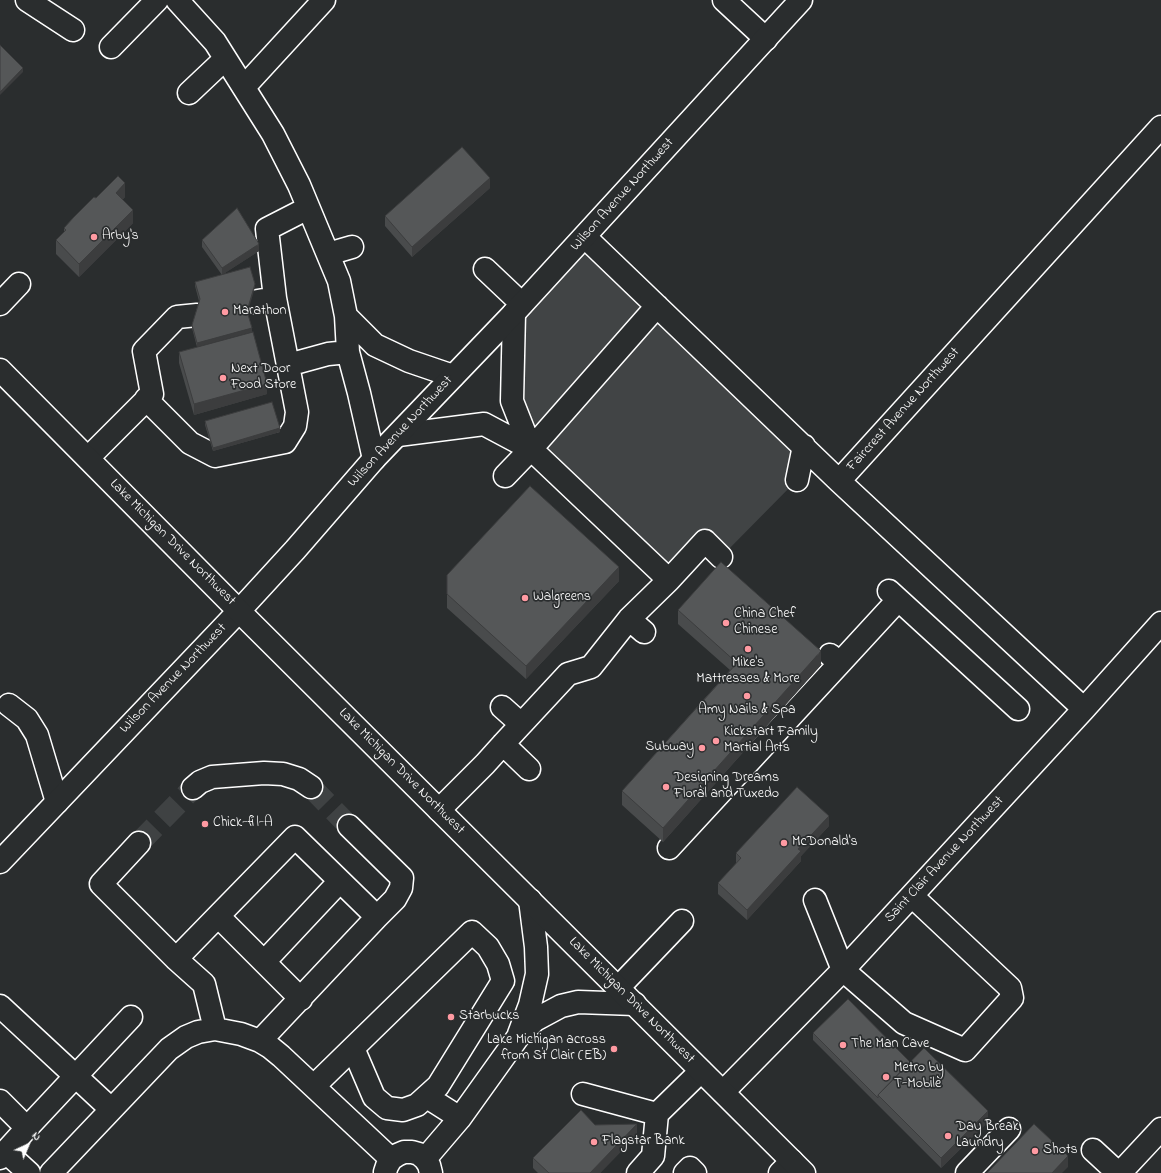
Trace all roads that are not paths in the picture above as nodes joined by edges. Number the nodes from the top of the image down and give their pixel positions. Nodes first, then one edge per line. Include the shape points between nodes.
1 (27, 0) edge
2 (157, 0) edge
3 (177, 0) edge
4 (324, 0) edge
5 (724, 0) edge
6 (801, 0) edge
7 (73, 30) dead end
8 (766, 39) junction
9 (111, 48) dead end
10 (225, 58) junction
11 (244, 87) junction
12 (189, 94) dead end
13 (1161, 127) edge
14 (308, 208) junction
15 (585, 237) junction
16 (352, 247) dead end
17 (328, 254) junction
18 (485, 269) dead end
19 (20, 284) dead end
20 (275, 298) junction
21 (252, 302) edge
22 (0, 304) edge
23 (657, 306) junction
24 (518, 309) junction
25 (197, 315) edge
26 (346, 316) junction
27 (348, 352) junction
28 (288, 365) junction
29 (0, 370) edge
30 (453, 376) junction
31 (146, 399) junction
32 (398, 435) junction
33 (804, 446) junction
34 (531, 449) junction
35 (88, 458) junction
36 (374, 459) junction
37 (505, 476) dead end
38 (796, 480) dead end
39 (839, 481) junction
40 (721, 557) dead end
41 (668, 580) junction
42 (239, 611) junction
43 (1161, 623) edge
44 (9, 705) dead end
45 (502, 706) dead end
46 (1018, 709) dead end
47 (1084, 709) junction
48 (521, 724) junction
49 (502, 744) junction
50 (529, 769) dead end
51 (311, 787) tunnel mouth
52 (192, 788) tunnel mouth
53 (57, 802) junction
54 (440, 810) junction
55 (349, 826) tunnel mouth
56 (139, 843) tunnel mouth
57 (669, 848) dead end
58 (0, 862) edge
59 (340, 881) junction
60 (912, 896) junction
61 (530, 900) junction
62 (815, 900) dead end
63 (218, 916) junction
64 (377, 917) junction
65 (682, 921) dead end
66 (176, 959) junction
67 (264, 962) junction
68 (843, 970) junction
69 (618, 988) junction
70 (301, 999) junction
71 (635, 1004) junction
72 (0, 1006) edge
73 (131, 1017) dead end
74 (215, 1029) junction
75 (518, 1037) junction
76 (260, 1041) junction
77 (353, 1048) junction
78 (701, 1070) junction
79 (76, 1076) junction
80 (314, 1086) junction
81 (723, 1092) junction
82 (583, 1094) dead end
83 (427, 1097) junction
84 (0, 1102) edge
85 (111, 1109) junction
86 (657, 1114) junction
87 (460, 1118) junction
88 (28, 1128) junction
89 (1009, 1129) dead end
90 (1161, 1129) edge
91 (1093, 1150) dead end
92 (3, 1155) edge
93 (388, 1166) edge
94 (428, 1166) edge
95 (792, 1169) edge
96 (29, 1173) edge
97 (51, 1173) edge
98 (638, 1173) edge
99 (685, 1173) edge
100 (695, 1173) edge
101 (967, 1173) edge
102 (1119, 1173) edge

1 - 7 main road
2 - 9 main road
3 - 10 main road via 215,42
4 - 11 main road
5 - 8 main road
6 - 8 main road, Wilson Avenue Northwest
8 - 15 main road, Wilson Avenue Northwest
10 - 11 main road
10 - 12 main road
11 - 14 main road via 273,134
13 - 39 main road, Faircrest Avenue Northwest
14 - 17 main road
14 - 20 main road via 267,228
15 - 23 main road
15 - 24 main road, Wilson Avenue Northwest
16 - 17 main road
17 - 26 main road via 339,281
18 - 24 main road
19 - 22 main road
20 - 21 main road
20 - 28 main road
23 - 33 main road
23 - 34 main road
24 - 30 main road, Wilson Avenue Northwest
24 - 34 main road via 512,401
25 - 31 main road via 177,317 144,351 152,394
26 - 27 main road
26 - 30 main road via 375,345 409,361
27 - 28 main road via 328,354
27 - 36 main road
28 - 31 main road via 297,412 295,426 285,442 214,456 190,443
29 - 35 main road, Lake Michigan Drive Northwest
30 - 32 main road, Wilson Avenue Northwest
31 - 35 main road
32 - 34 main road via 484,424
32 - 36 main road, Wilson Avenue Northwest
33 - 38 main road
33 - 39 main road
34 - 37 main road
34 - 41 main road
35 - 42 main road, Lake Michigan Drive Northwest
36 - 42 main road, Wilson Avenue Northwest
39 - 47 main road, Faircrest Avenue Northwest
40 - 41 main road via 705,541
41 - 48 main road via 636,626 591,667 568,674
42 - 53 main road, Wilson Avenue Northwest
42 - 54 main road, Lake Michigan Drive Northwest
43 - 47 main road, Saint Clair Avenue Northwest
44 - 53 main road via 27,719 37,735
45 - 48 main road
46 - 57 main road via 894,595
47 - 60 main road, Saint Clair Avenue Northwest
48 - 49 main road
49 - 50 main road
49 - 54 main road
51 - 52 main road via 283,774 264,773 212,777
53 - 58 main road, Wilson Avenue Northwest
54 - 61 main road, Lake Michigan Drive Northwest
55 - 64 main road via 402,878 401,888 395,899
56 - 66 main road via 100,884
59 - 63 main road via 295,837
59 - 64 main road
59 - 67 main road
60 - 68 main road, Saint Clair Avenue Northwest
60 - 68 main road via 1010,988 1012,998 965,1050 904,1023
61 - 69 main road, Lake Michigan Drive Northwest
61 - 75 main road via 537,974 530,1005
62 - 68 main road
63 - 66 main road
63 - 67 main road
64 - 70 main road
65 - 69 main road
66 - 74 main road via 204,984
67 - 70 main road
68 - 81 main road, Saint Clair Avenue Northwest
69 - 71 main road, Lake Michigan Drive Northwest
70 - 76 main road
71 - 75 main road via 578,1002 562,1006 540,1017
71 - 78 main road, Lake Michigan Drive Northwest
72 - 79 main road
73 - 79 main road
74 - 76 main road
74 - 85 main road via 198,1032 178,1042 157,1060
75 - 87 main road
76 - 80 main road
77 - 80 main road
77 - 83 main road via 374,1096 387,1108 403,1110 417,1105
77 - 83 main road via 472,932 488,947 498,964 503,981 438,1086
78 - 81 main road, Lake Michigan Drive Northwest
78 - 86 main road
79 - 85 main road
79 - 88 main road
80 - 93 main road
81 - 95 main road, Lake Michigan Drive Northwest
82 - 86 main road
83 - 87 main road
84 - 88 main road
85 - 97 main road
86 - 98 main road via 653,1156
87 - 94 main road
88 - 92 main road
89 - 101 main road
90 - 102 main road
91 - 102 main road
92 - 96 main road
93 - 94 main road via 397,1155 412,1152 419,1154
99 - 100 main road via 690,1168

